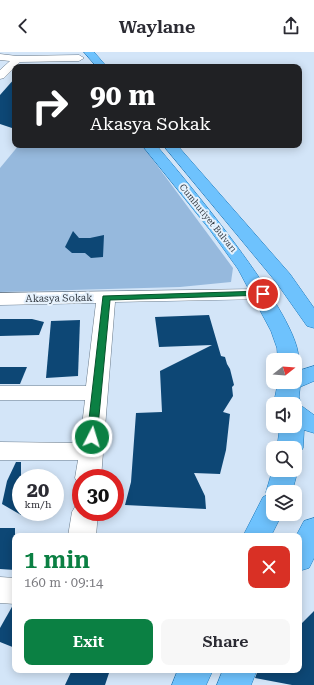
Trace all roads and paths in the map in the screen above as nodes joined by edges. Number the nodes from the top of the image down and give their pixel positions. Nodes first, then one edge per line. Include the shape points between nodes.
1 (89, 52) edge
2 (77, 55) edge
3 (0, 57) edge
4 (17, 59) junction
5 (84, 64) edge
6 (99, 64) edge
7 (0, 76) edge
8 (151, 148) edge
9 (173, 148) edge
10 (263, 294) junction
11 (106, 298) junction
12 (0, 299) edge
13 (314, 322) edge
14 (288, 353) edge
15 (314, 373) edge
16 (302, 377) edge
17 (0, 393) edge
18 (96, 393) junction
19 (302, 418) edge
20 (314, 425) edge
21 (0, 452) edge
22 (91, 452) junction
23 (89, 469) edge
24 (266, 518) edge
25 (84, 521) edge
26 (314, 530) edge
27 (82, 533) edge
28 (258, 533) edge
29 (302, 553) edge
30 (0, 590) edge
31 (12, 591) edge
32 (195, 673) edge
33 (239, 673) edge
34 (189, 685) edge
35 (234, 685) edge

1 - 6 main road
2 - 4 street
2 - 5 main road
3 - 4 street
4 - 7 street
8 - 10 main road, Cumhuriyet Bulvarı via 237,254
9 - 13 main road, Cumhuriyet Bulvarı via 283,278
10 - 11 street, Akasya Sokak
10 - 14 main road, Cumhuriyet Bulvarı via 287,342
11 - 12 street, Akasya Sokak
11 - 18 street
15 - 16 main road
17 - 18 street
18 - 22 street
19 - 20 main road
21 - 22 street
22 - 23 street
24 - 28 main road
25 - 27 street
26 - 29 main road
30 - 31 street
32 - 34 main road
33 - 35 main road

